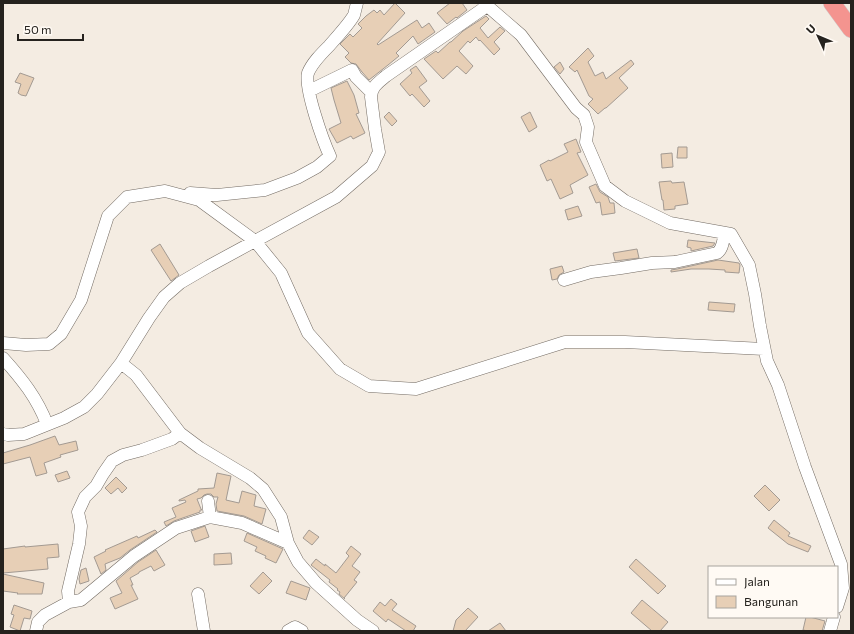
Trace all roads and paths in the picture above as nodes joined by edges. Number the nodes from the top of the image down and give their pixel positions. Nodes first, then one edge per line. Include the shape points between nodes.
1 (357, 3) edge
2 (832, 3) edge
3 (485, 4) edge
4 (851, 29) edge
5 (309, 91) junction
6 (371, 92) junction
7 (165, 191) junction
8 (725, 233) junction
9 (255, 241) junction
10 (564, 280) dead end
11 (3, 343) edge
12 (764, 349) junction
13 (3, 358) edge
14 (121, 363) junction
15 (47, 424) junction
16 (180, 433) junction
17 (3, 434) edge
18 (208, 501) dead end
19 (210, 517) junction
20 (288, 543) junction
21 (198, 594) dead end
22 (69, 602) junction
23 (838, 604) edge
24 (834, 618) edge
25 (355, 626) edge
26 (36, 631) edge
27 (204, 631) edge
28 (288, 631) edge
29 (302, 631) edge
30 (373, 631) edge
31 (830, 631) edge

1 - 5 street via 353,16 312,66 307,82
2 - 4 highway
3 - 6 street via 386,76
3 - 8 street via 521,35 584,116 588,127 586,142 605,186 625,201 670,223
5 - 6 street via 352,70
5 - 7 street via 323,142 330,156 317,167 266,190 217,195
6 - 9 street via 379,152 372,166 336,197
7 - 9 street via 199,200
7 - 11 street via 127,197 108,216 81,300 61,334 49,344
8 - 10 street via 722,247 717,253 675,262 591,272
8 - 12 street via 731,234 749,265
9 - 12 street via 281,274 308,332 340,369 369,386 416,389 564,342 625,342
9 - 14 street via 180,283 164,297
12 - 23 street via 766,361 778,385 841,564 843,588
13 - 15 street via 35,399
14 - 15 street via 84,407
14 - 16 street via 136,375
15 - 17 street via 24,434
16 - 20 street via 263,489 281,517
16 - 22 street via 172,440 123,455 112,461 96,486 85,497 78,512 81,526 68,590
18 - 19 street
19 - 20 street via 242,523
19 - 22 street via 176,528 134,556 81,600
20 - 25 street via 298,562
21 - 27 street
22 - 26 street via 45,615 38,622
24 - 31 street
25 - 30 street
28 - 29 street via 295,627

